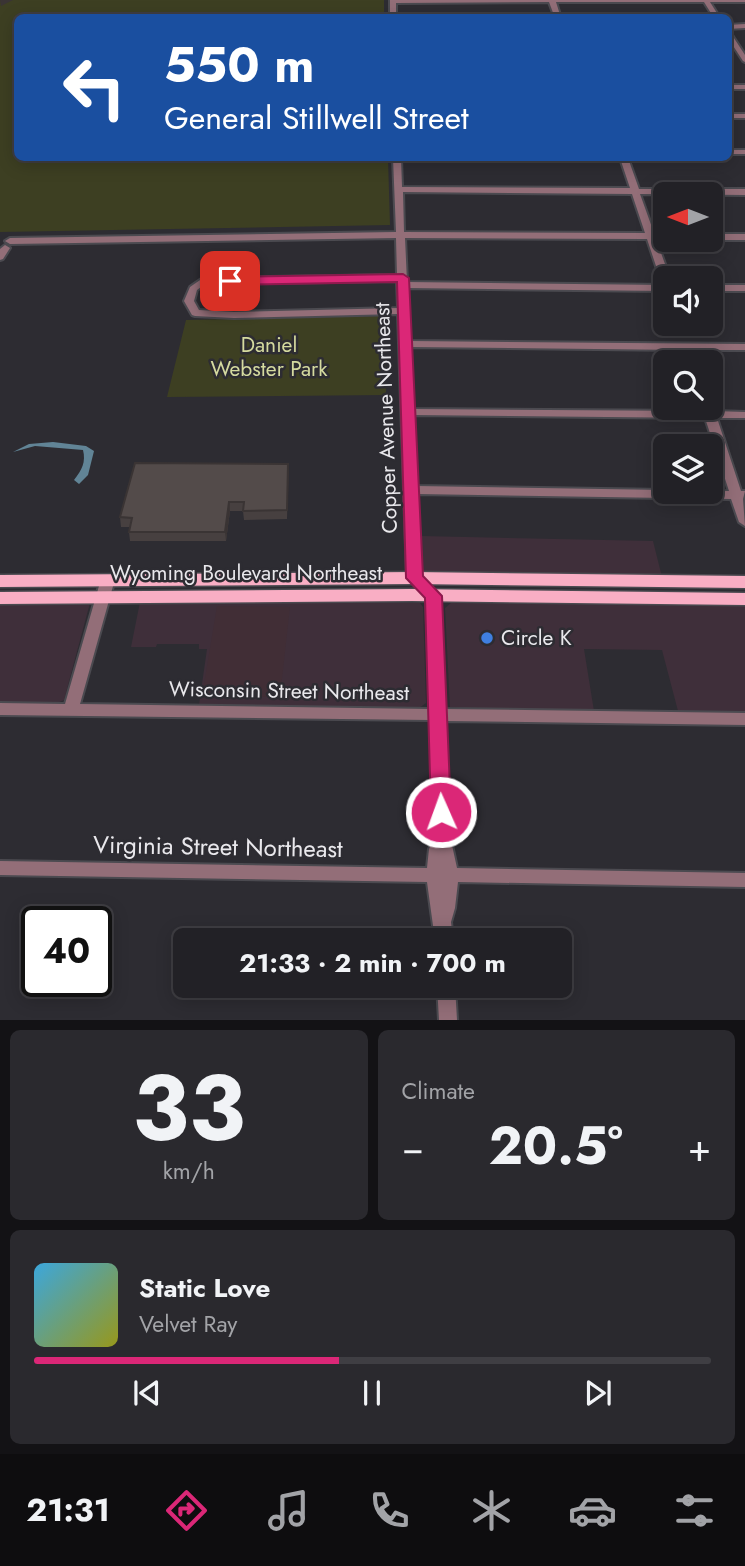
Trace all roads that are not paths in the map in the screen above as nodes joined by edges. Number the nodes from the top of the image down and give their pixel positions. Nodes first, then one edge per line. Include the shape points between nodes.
1 (706, 0) edge
2 (745, 0) edge
3 (393, 1) edge
4 (552, 1) edge
5 (732, 39) edge
6 (744, 57) edge
7 (397, 161) edge
8 (625, 161) edge
9 (398, 189) junction
10 (635, 191) junction
11 (745, 192) edge
12 (401, 235) junction
13 (650, 236) junction
14 (723, 237) edge
15 (745, 237) edge
16 (0, 257) edge
17 (661, 266) edge
18 (403, 282) junction
19 (653, 288) edge
20 (723, 288) edge
21 (745, 288) edge
22 (404, 310) junction
23 (406, 344) junction
24 (687, 346) junction
25 (745, 347) edge
26 (688, 350) edge
27 (653, 411) edge
28 (409, 412) junction
29 (723, 413) edge
30 (745, 415) edge
31 (712, 420) edge
32 (411, 490) junction
33 (741, 495) edge
34 (745, 522) edge
35 (414, 578) junction
36 (108, 579) junction
37 (0, 581) edge
38 (745, 582) edge
39 (103, 596) junction
40 (433, 596) junction
41 (0, 598) edge
42 (745, 599) edge
43 (0, 709) edge
44 (71, 709) junction
45 (437, 715) junction
46 (745, 719) edge
47 (442, 836) joint
48 (0, 868) edge
49 (442, 875) junction
50 (745, 880) edge
51 (443, 918) joint
52 (443, 928) edge
53 (447, 998) edge
54 (448, 1020) edge

1 - 2 street
1 - 4 street
3 - 4 street
5 - 6 street
7 - 9 street, Copper Avenue Northeast
8 - 10 street
9 - 10 street
9 - 12 street, Copper Avenue Northeast
10 - 11 street
10 - 13 street
12 - 13 street
12 - 16 street via 7,244
12 - 18 street, Copper Avenue Northeast
13 - 17 street
14 - 15 street
18 - 19 street
18 - 22 street, Copper Avenue Northeast
18 - 22 street via 203,281 193,289 189,301 195,313 234,315
20 - 21 street
22 - 23 street, Copper Avenue Northeast
23 - 24 street
23 - 28 street, Copper Avenue Northeast
24 - 25 street
24 - 26 street
27 - 28 street
28 - 32 street, Copper Avenue Northeast
29 - 30 street
31 - 33 street
32 - 33 street
32 - 35 street, Copper Avenue Northeast
33 - 34 street
35 - 36 main road, Wyoming Boulevard Northeast
35 - 38 main road, Wyoming Boulevard Northeast
35 - 40 street
36 - 37 main road, Wyoming Boulevard Northeast
36 - 39 street
39 - 40 main road, Wyoming Boulevard Northeast
39 - 41 main road, Wyoming Boulevard Northeast
39 - 44 street
40 - 42 main road, Wyoming Boulevard Northeast
40 - 45 street
43 - 44 street, Wisconsin Street Northeast
44 - 45 street, Wisconsin Street Northeast
45 - 46 street, Wisconsin Street Northeast
45 - 47 street
47 - 49 street via 447,849
48 - 49 street, Virginia Street Northeast
49 - 50 street, Virginia Street Northeast
49 - 51 street via 449,901
51 - 52 street
53 - 54 street

